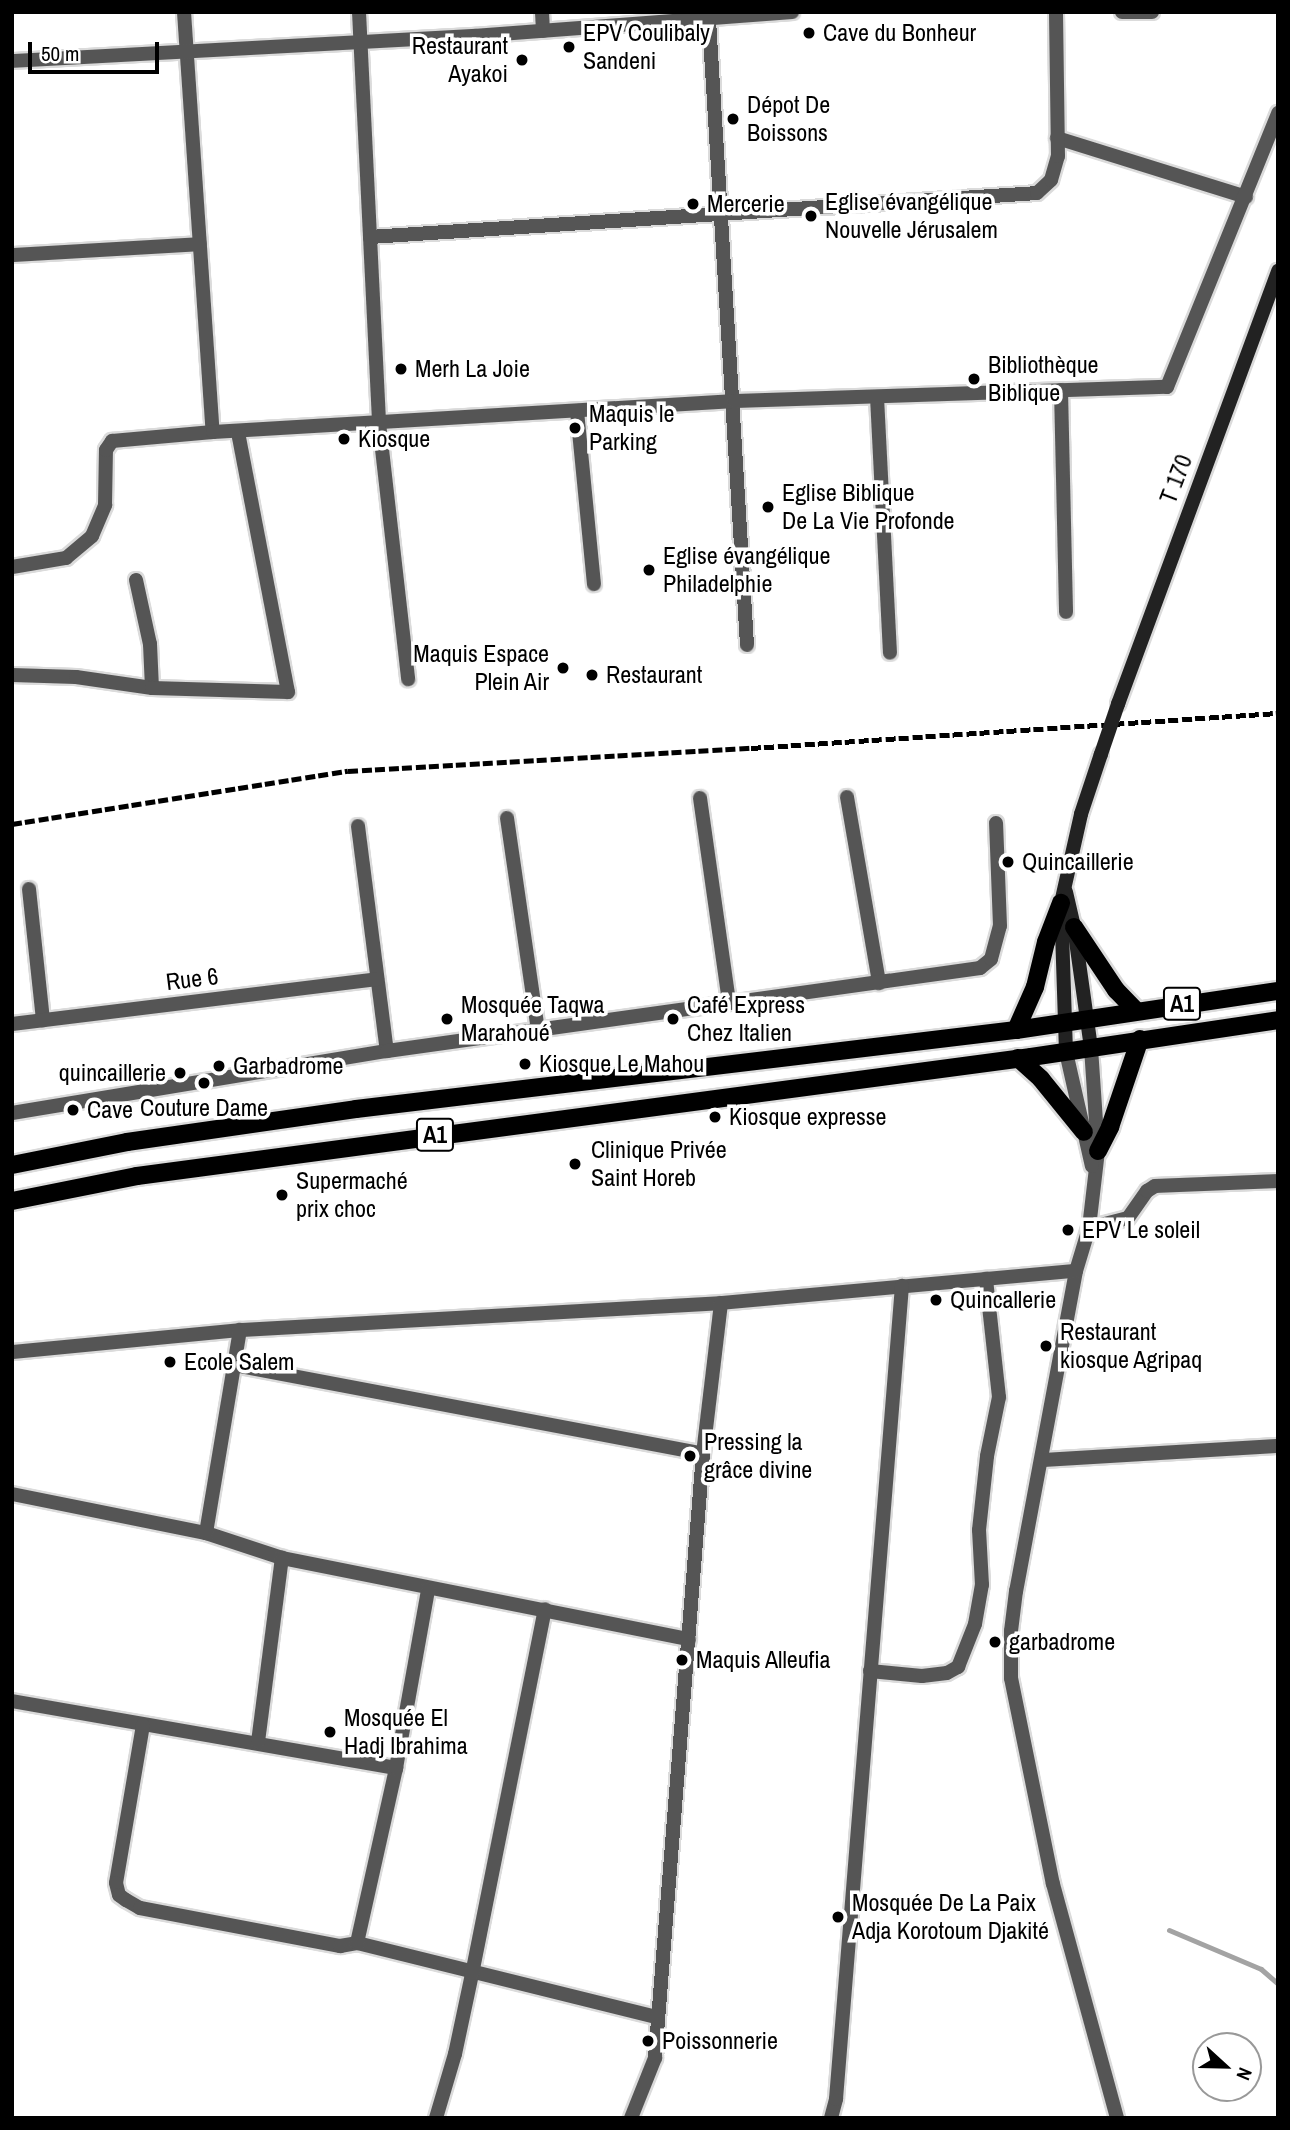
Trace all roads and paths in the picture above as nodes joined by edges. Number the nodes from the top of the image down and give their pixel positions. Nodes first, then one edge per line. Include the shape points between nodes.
1 (184, 12) edge
2 (359, 12) edge
3 (542, 12) edge
4 (792, 12) edge
5 (1056, 12) edge
6 (1122, 12) edge
7 (1152, 12) edge
8 (783, 13) edge
9 (709, 20) junction
10 (543, 31) junction
11 (361, 43) junction
12 (187, 50) junction
13 (12, 61) edge
14 (1278, 113) edge
15 (1057, 138) junction
16 (1246, 197) junction
17 (722, 212) junction
18 (370, 237) junction
19 (200, 244) junction
20 (12, 255) edge
21 (1278, 271) edge
22 (1061, 390) junction
23 (877, 397) junction
24 (734, 401) junction
25 (577, 411) junction
26 (379, 423) junction
27 (213, 432) junction
28 (238, 432) junction
29 (12, 567) edge
30 (136, 580) dead end
31 (594, 584) dead end
32 (1066, 612) dead end
33 (747, 645) dead end
34 (890, 653) dead end
35 (12, 675) edge
36 (408, 679) dead end
37 (152, 688) junction
38 (847, 797) dead end
39 (699, 798) dead end
40 (507, 818) dead end
41 (996, 823) dead end
42 (358, 826) dead end
43 (29, 889) dead end
44 (1063, 895) junction
45 (1074, 926) junction
46 (377, 979) junction
47 (878, 983) junction
48 (1278, 991) edge
49 (729, 1003) junction
50 (1136, 1010) junction
51 (1086, 1018) junction
52 (43, 1020) junction
53 (1278, 1020) edge
54 (1065, 1021) junction
55 (12, 1024) edge
56 (538, 1030) junction
57 (1016, 1030) junction
58 (1140, 1040) junction
59 (1091, 1048) junction
60 (387, 1051) junction
61 (1066, 1052) junction
62 (1018, 1058) junction
63 (12, 1113) edge
64 (1084, 1132) junction
65 (1098, 1151) junction
66 (12, 1165) edge
67 (1094, 1177) junction
68 (1278, 1181) edge
69 (12, 1201) edge
70 (1090, 1228) junction
71 (1076, 1271) junction
72 (986, 1279) junction
73 (902, 1286) junction
74 (721, 1303) junction
75 (240, 1329) junction
76 (12, 1352) edge
77 (234, 1365) junction
78 (1278, 1446) edge
79 (703, 1454) junction
80 (1042, 1460) junction
81 (12, 1494) edge
82 (206, 1533) junction
83 (282, 1558) junction
84 (428, 1590) junction
85 (545, 1609) junction
86 (689, 1639) junction
87 (870, 1671) junction
88 (12, 1701) edge
89 (143, 1725) junction
90 (258, 1742) junction
91 (396, 1768) junction
92 (357, 1943) junction
93 (472, 1974) junction
94 (657, 2018) junction
95 (436, 2118) edge
96 (631, 2118) edge
97 (831, 2118) edge
98 (1117, 2118) edge

1 - 12 street
2 - 11 street
3 - 10 street
4 - 8 street
5 - 15 street
6 - 7 street
8 - 9 street
9 - 10 street
9 - 17 street
10 - 11 street
11 - 12 street
11 - 18 street
12 - 13 street
12 - 19 street
14 - 16 street
15 - 16 street
15 - 17 street via 1058,156 1051,180 1037,193
16 - 22 street via 1171,383 1160,388
17 - 18 street
17 - 24 street
18 - 26 street
19 - 20 street
19 - 27 street
21 - 44 main road, T 170, bridge via 1118,704 1081,814
22 - 23 street
22 - 32 street
23 - 24 street
23 - 34 street
24 - 25 street
24 - 33 street
25 - 26 street
25 - 31 street
26 - 28 street
26 - 36 street
27 - 28 street
27 - 29 street via 113,441 106,450 105,505 92,536 66,558
28 - 37 street via 288,692
30 - 37 street via 150,644
35 - 37 street via 76,677
38 - 47 street
39 - 49 street
40 - 56 street
41 - 47 street via 1000,926 991,960 979,968
42 - 46 street
43 - 52 street
44 - 45 main road
44 - 54 main road
44 - 57 main road via 1035,987
45 - 50 main road via 1115,990
45 - 51 main road
46 - 52 street, Rue 6
46 - 60 street
47 - 49 street
48 - 50 main road, A1
49 - 56 street
50 - 51 main road, A1
51 - 54 main road, A1
51 - 59 main road
52 - 55 street, Rue 6
53 - 58 main road, A1
54 - 57 main road, A1
54 - 61 main road
56 - 60 street
57 - 66 main road, A1 via 356,1109 127,1142
58 - 59 main road, A1
58 - 65 main road
59 - 61 main road, A1
59 - 65 street
60 - 63 street
61 - 62 main road, A1
61 - 64 street
62 - 64 main road
62 - 69 main road, A1 via 137,1176
64 - 67 street
65 - 67 street
67 - 70 street
68 - 70 street via 1155,1186 1128,1218
70 - 71 street
71 - 72 street
71 - 80 street
72 - 73 street
72 - 87 street via 999,1397 979,1530 982,1585 975,1624 958,1667 947,1673 922,1676
73 - 74 street
73 - 87 street
74 - 75 street
74 - 79 street
75 - 76 street
75 - 77 street
77 - 79 street
77 - 82 street
78 - 80 street
79 - 86 street
80 - 98 street via 1016,1591 1011,1678 1053,1884
81 - 82 street
82 - 83 street
83 - 84 street
83 - 90 street
84 - 85 street
84 - 91 street
85 - 86 street
85 - 93 street
86 - 94 street
87 - 97 street
88 - 89 street
89 - 90 street
89 - 92 street via 116,1883 119,1895 140,1908 340,1946
90 - 91 street
91 - 92 street
92 - 93 street
93 - 94 street
93 - 95 street
94 - 96 street via 655,2058

